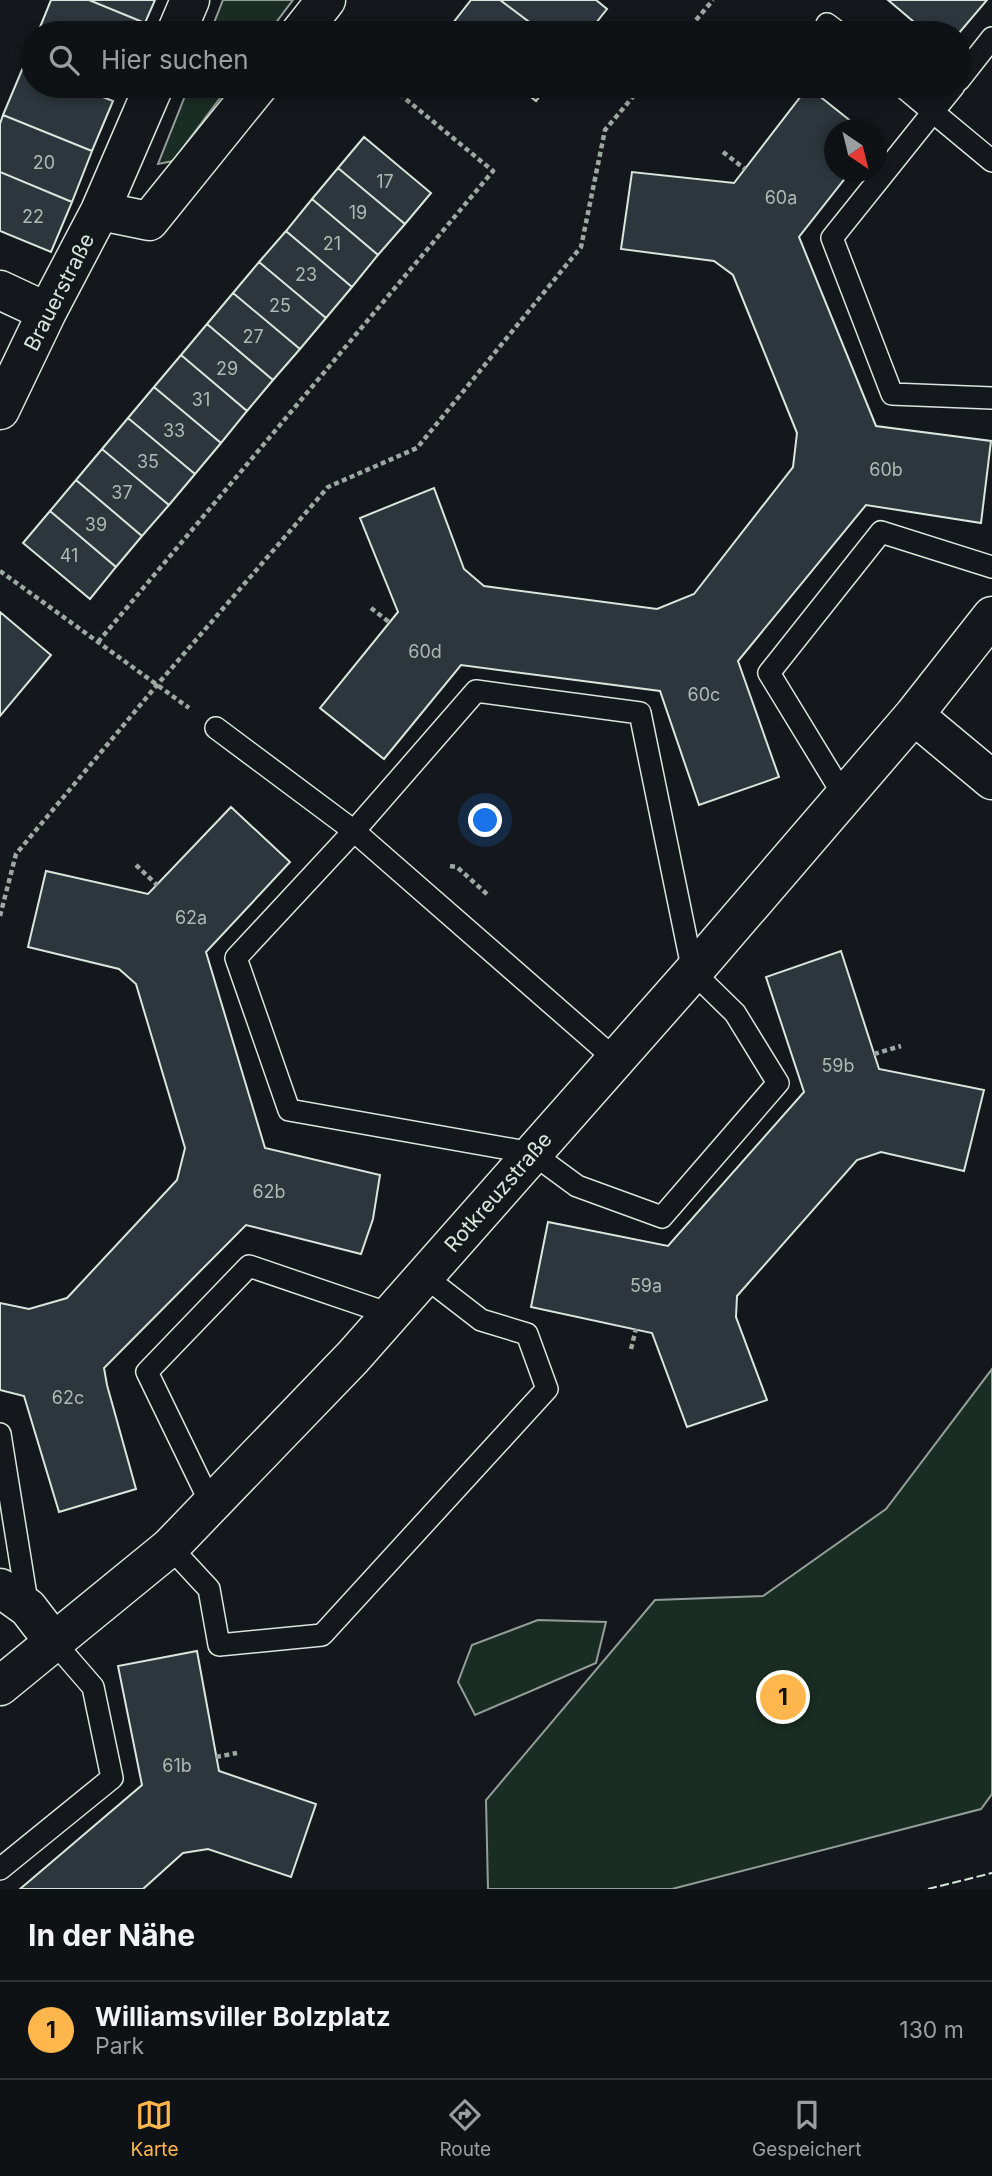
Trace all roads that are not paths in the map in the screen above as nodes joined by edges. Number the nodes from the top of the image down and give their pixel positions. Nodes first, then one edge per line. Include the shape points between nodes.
1 (190, 0) edge
2 (326, 0) edge
3 (181, 21) edge
4 (309, 21) edge
5 (992, 38) edge
6 (971, 65) edge
7 (149, 98) edge
8 (248, 98) edge
9 (916, 98) edge
10 (944, 98) edge
11 (933, 112) junction
12 (992, 161) edge
13 (100, 211) junction
14 (0, 290) edge
15 (47, 312) junction
16 (992, 398) edge
17 (0, 410) edge
18 (992, 567) edge
19 (992, 616) edge
20 (914, 715) junction
21 (216, 728) road end
22 (992, 780) edge
23 (844, 796) junction
24 (354, 831) junction
25 (693, 972) junction
26 (615, 1059) junction
27 (532, 1153) junction
28 (424, 1276) junction
29 (390, 1314) junction
30 (0, 1434) edge
31 (211, 1504) junction
32 (170, 1547) junction
33 (14, 1598) edge
34 (54, 1642) junction
35 (0, 1686) edge
36 (0, 1869) edge

1 - 3 street
2 - 4 street
5 - 6 lane
7 - 13 street, Brauerstraße
8 - 13 street, Brauerstraße via 149,221
9 - 11 lane
10 - 11 lane
11 - 12 lane
11 - 16 lane via 832,238 892,394
13 - 15 street, Brauerstraße
14 - 15 street
15 - 17 street, Brauerstraße
18 - 23 lane via 881,532 769,673
19 - 20 street, Rotkreuzstraße
20 - 22 street
20 - 23 street, Rotkreuzstraße
21 - 24 lane
23 - 25 street, Rotkreuzstraße
24 - 25 lane via 476,691 640,713
24 - 26 lane
24 - 27 lane via 236,958 289,1110
25 - 26 street, Rotkreuzstraße
25 - 27 lane via 734,1013 778,1083 662,1217 577,1186
26 - 27 street, Rotkreuzstraße
27 - 28 street, Rotkreuzstraße
28 - 29 street, Rotkreuzstraße
28 - 32 lane via 481,1320 527,1334 547,1389 322,1634 219,1646 209,1589
29 - 31 street, Rotkreuzstraße
29 - 31 lane via 249,1266 147,1372
30 - 33 lane
31 - 32 street, Rotkreuzstraße
32 - 34 street, Rotkreuzstraße
33 - 34 street
34 - 35 street, Rotkreuzstraße
34 - 36 lane via 93,1687 112,1778

